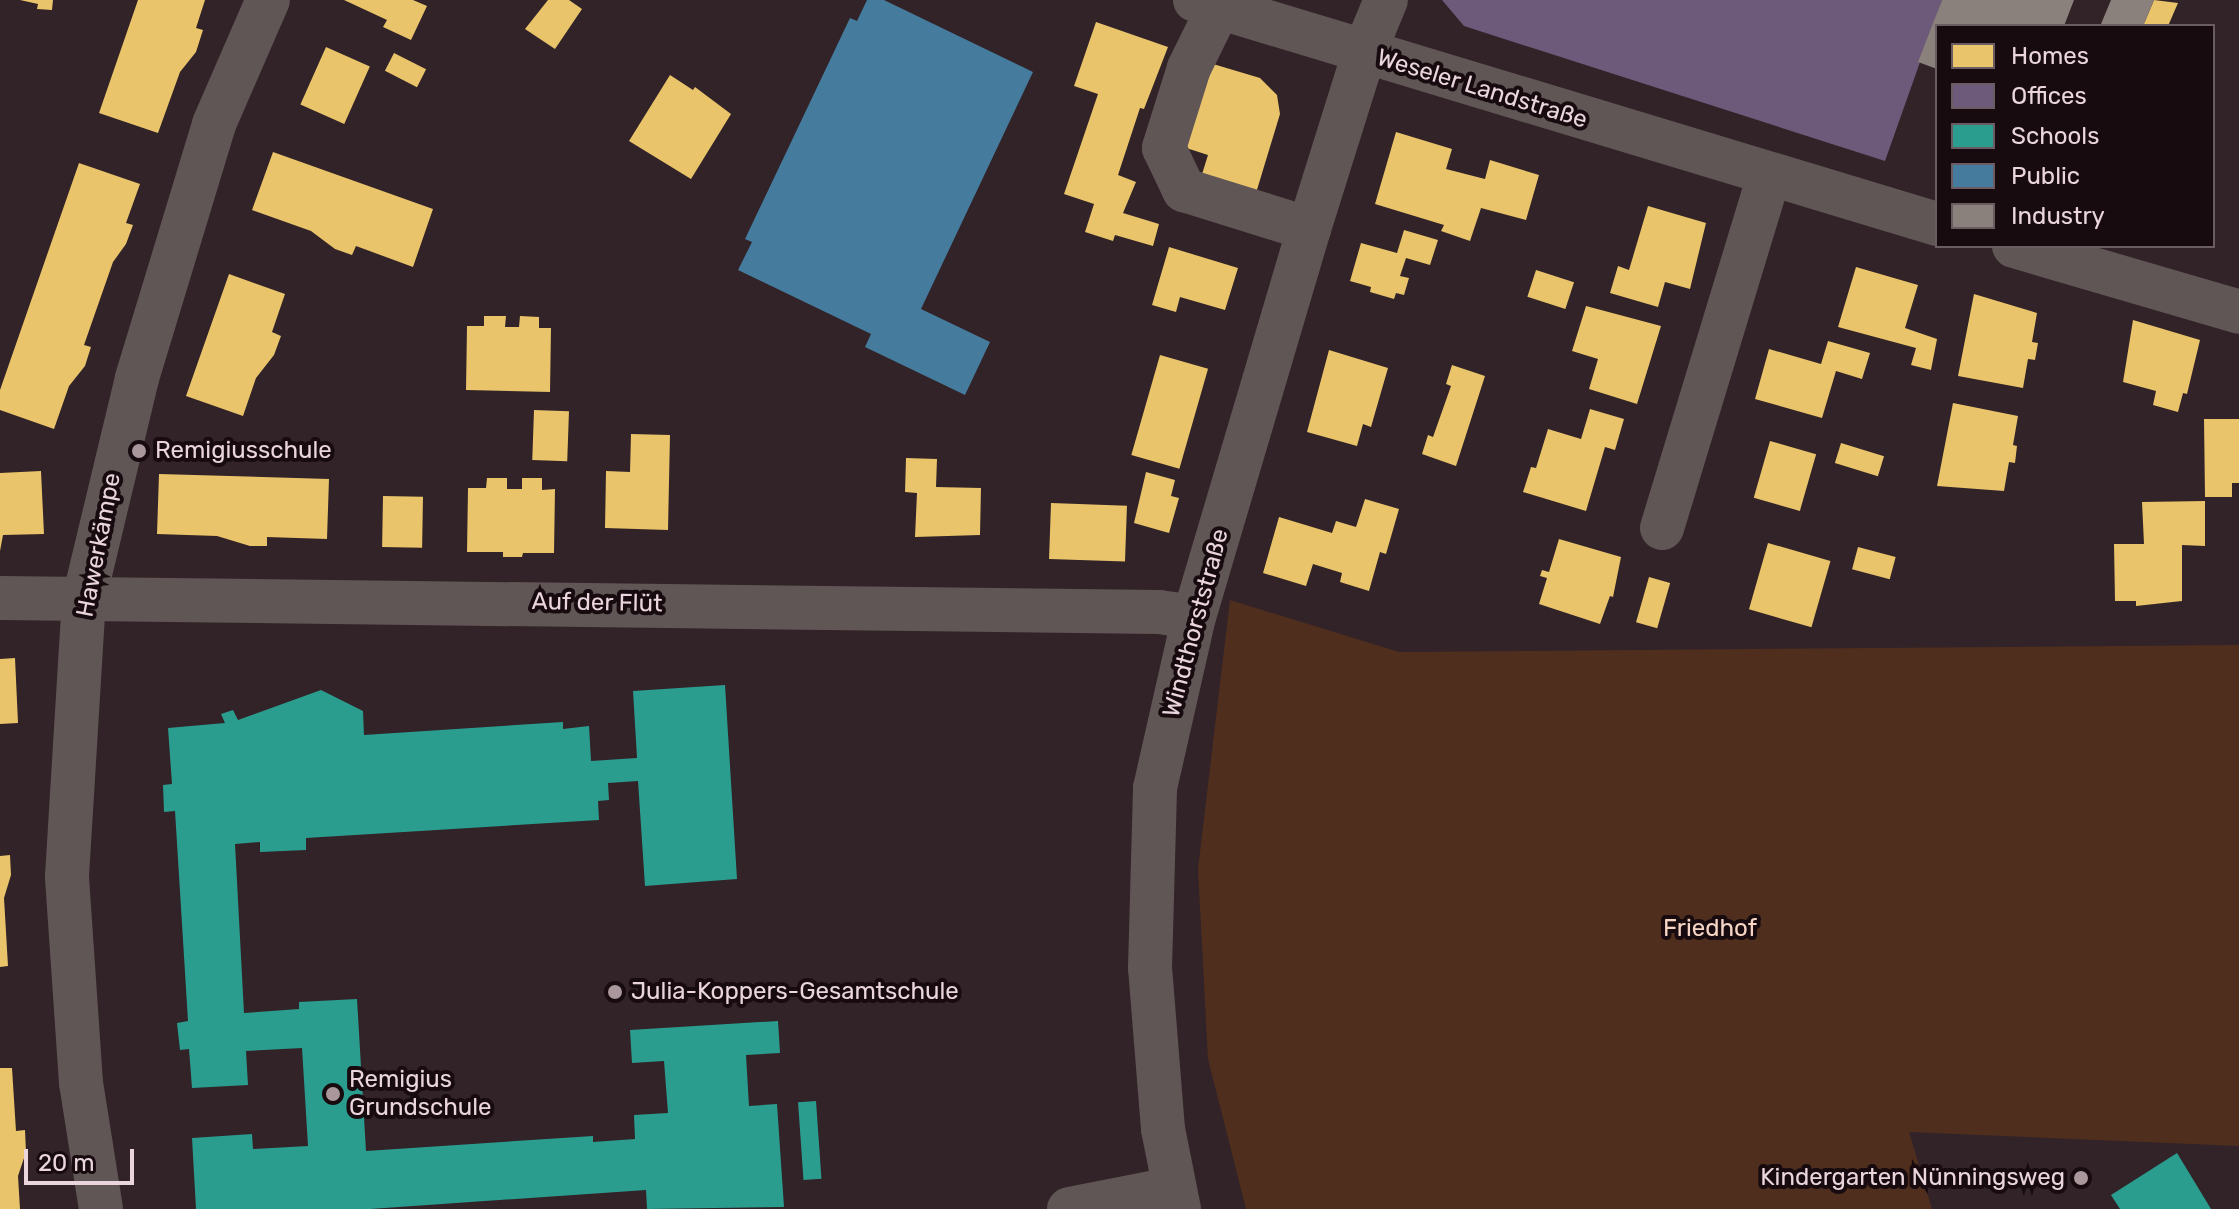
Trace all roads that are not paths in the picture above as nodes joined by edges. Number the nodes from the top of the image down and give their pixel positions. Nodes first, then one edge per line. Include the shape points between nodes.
1 (268, 0) edge
2 (1386, 0) edge
3 (1206, 4) edge
4 (1364, 53) junction
5 (1769, 176) junction
6 (1935, 223) edge
7 (1309, 229) junction
8 (2021, 248) edge
9 (2239, 312) edge
10 (1662, 528) dead end
11 (0, 598) edge
12 (84, 599) junction
13 (1194, 617) junction
14 (1175, 1199) edge
15 (101, 1209) edge
16 (1069, 1209) edge

1 - 12 street, Hawerkämpe via 214,124 137,378
2 - 4 street, Windthorststraße
3 - 4 street, Weseler Landstraße
3 - 7 street via 1164,148 1184,190
4 - 5 street, Weseler Landstraße
4 - 7 street, Windthorststraße
5 - 6 street, Weseler Landstraße
5 - 10 street
7 - 13 street, Windthorststraße
8 - 9 street
11 - 12 street, Auf der Flüt
12 - 13 street, Auf der Flüt
12 - 15 street, Hawerkämpe via 67,876 81,1083
13 - 14 street, Windthorststraße via 1155,788 1150,968 1163,1129
14 - 16 street

